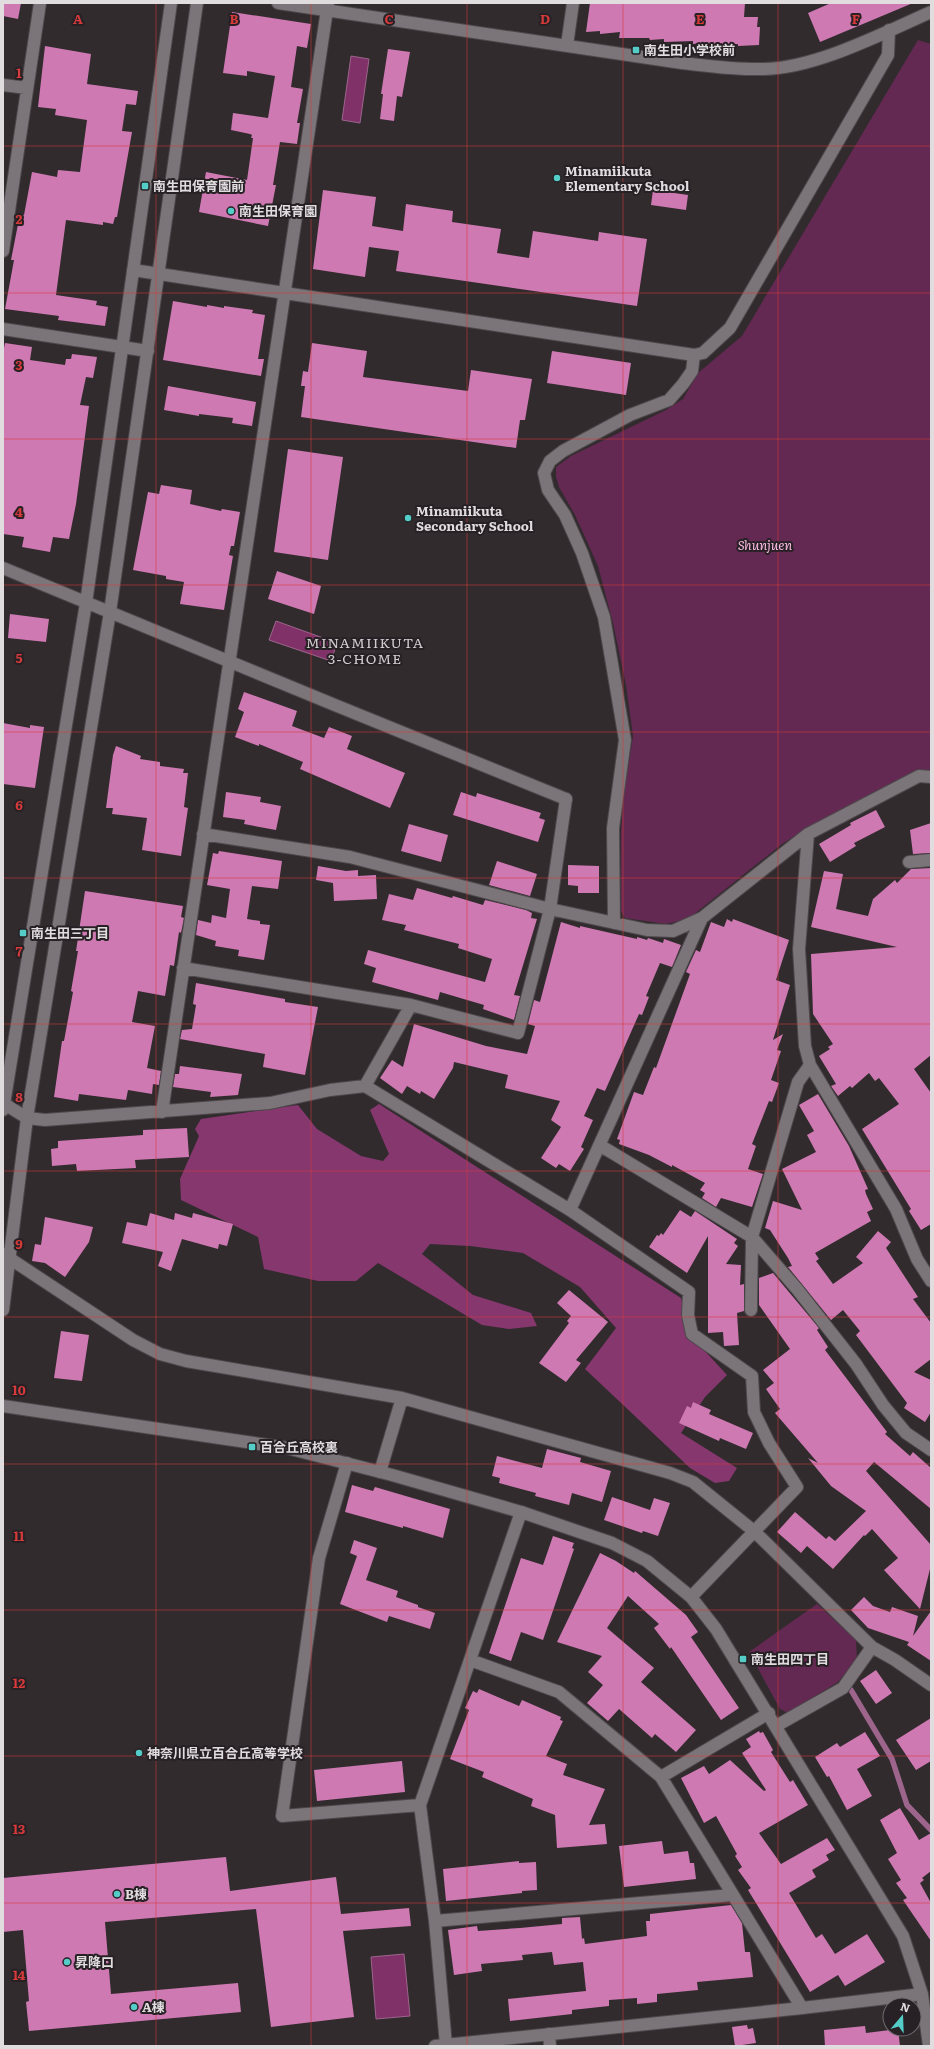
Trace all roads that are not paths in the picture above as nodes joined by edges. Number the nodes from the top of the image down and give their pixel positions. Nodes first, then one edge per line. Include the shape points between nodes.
1 (40, 3) edge
2 (171, 3) edge
3 (197, 3) edge
4 (278, 3) edge
5 (573, 3) edge
6 (327, 7) edge
7 (931, 12) edge
8 (889, 30) junction
9 (567, 45) junction
10 (3, 85) edge
11 (28, 88) junction
12 (6, 207) edge
13 (3, 251) edge
14 (133, 270) junction
15 (159, 274) junction
16 (285, 293) junction
17 (3, 329) edge
18 (122, 347) junction
19 (148, 351) junction
20 (694, 355) junction
21 (3, 568) edge
22 (86, 603) junction
23 (110, 612) junction
24 (228, 663) junction
25 (931, 777) edge
26 (203, 834) junction
27 (808, 834) junction
28 (931, 860) edge
29 (909, 862) dead end
30 (550, 909) junction
31 (702, 918) junction
32 (614, 923) junction
33 (184, 968) junction
34 (411, 1005) junction
35 (810, 1065) junction
36 (365, 1086) junction
37 (3, 1105) edge
38 (162, 1112) junction
39 (27, 1118) junction
40 (601, 1146) junction
41 (570, 1210) junction
42 (752, 1237) junction
43 (6, 1256) edge
44 (931, 1281) edge
45 (3, 1310) edge
46 (751, 1310) dead end
47 (402, 1398) junction
48 (3, 1406) edge
49 (931, 1450) edge
50 (347, 1463) junction
51 (380, 1472) junction
52 (520, 1512) junction
53 (755, 1532) junction
54 (691, 1597) junction
55 (872, 1646) junction
56 (470, 1660) junction
57 (931, 1685) edge
58 (769, 1713) junction
59 (776, 1726) junction
60 (661, 1777) junction
61 (420, 1805) junction
62 (732, 1894) junction
63 (435, 1922) junction
64 (927, 1993) edge
65 (802, 2008) junction
66 (549, 2040) edge
67 (440, 2045) edge
68 (929, 2046) edge

1 - 11 street
2 - 14 street
3 - 15 street
4 - 6 street
5 - 9 street
6 - 9 street
6 - 16 street
7 - 8 street
8 - 9 street via 805,63 766,69 716,67
8 - 20 street via 888,55 730,328 703,353
10 - 11 street
11 - 12 street
12 - 13 street
14 - 15 street
14 - 18 street
15 - 16 street
15 - 19 street
16 - 20 street
16 - 24 street
17 - 18 street
18 - 19 street
18 - 22 street
19 - 23 street
20 - 32 street via 692,371 669,400 630,415 563,451 550,461 544,474 548,490 565,515 582,553 604,617 625,740 613,828
21 - 22 street
22 - 23 street
22 - 37 street
23 - 24 street
23 - 39 street
24 - 26 street
24 - 30 street via 566,799
25 - 27 street via 919,776
26 - 30 street via 350,857
26 - 33 street
27 - 31 street
27 - 35 street via 799,949 805,1046
28 - 29 street
30 - 32 street
30 - 34 street via 518,1033
31 - 32 street via 673,931 647,930
31 - 40 street
33 - 34 street
33 - 38 street
34 - 36 street
35 - 42 street via 798,1082
35 - 44 street via 896,1209 917,1259
36 - 38 street via 330,1090 270,1103
36 - 41 street
37 - 39 street
38 - 39 street via 45,1120
39 - 43 street
40 - 41 street
40 - 42 street
41 - 53 street via 690,1292 688,1315 692,1334 752,1376 754,1412 769,1443 797,1487
42 - 46 street
42 - 49 street via 856,1364 906,1433
43 - 45 street
43 - 47 street via 133,1340 160,1354 186,1361
47 - 51 street
47 - 53 street via 670,1472 693,1482
48 - 50 street via 287,1448
50 - 51 street
50 - 61 street via 318,1558 282,1816
51 - 52 street
52 - 54 street via 612,1543 647,1562
52 - 56 street
53 - 54 street
53 - 55 street
54 - 58 street via 716,1629
55 - 57 street
55 - 59 street via 843,1688
56 - 60 street via 559,1692
56 - 61 street
58 - 59 street
58 - 60 street
59 - 64 street via 903,1936
60 - 62 street
61 - 63 street
62 - 63 street
62 - 65 street
63 - 67 street
64 - 65 street
64 - 68 street
65 - 66 street
66 - 67 street

